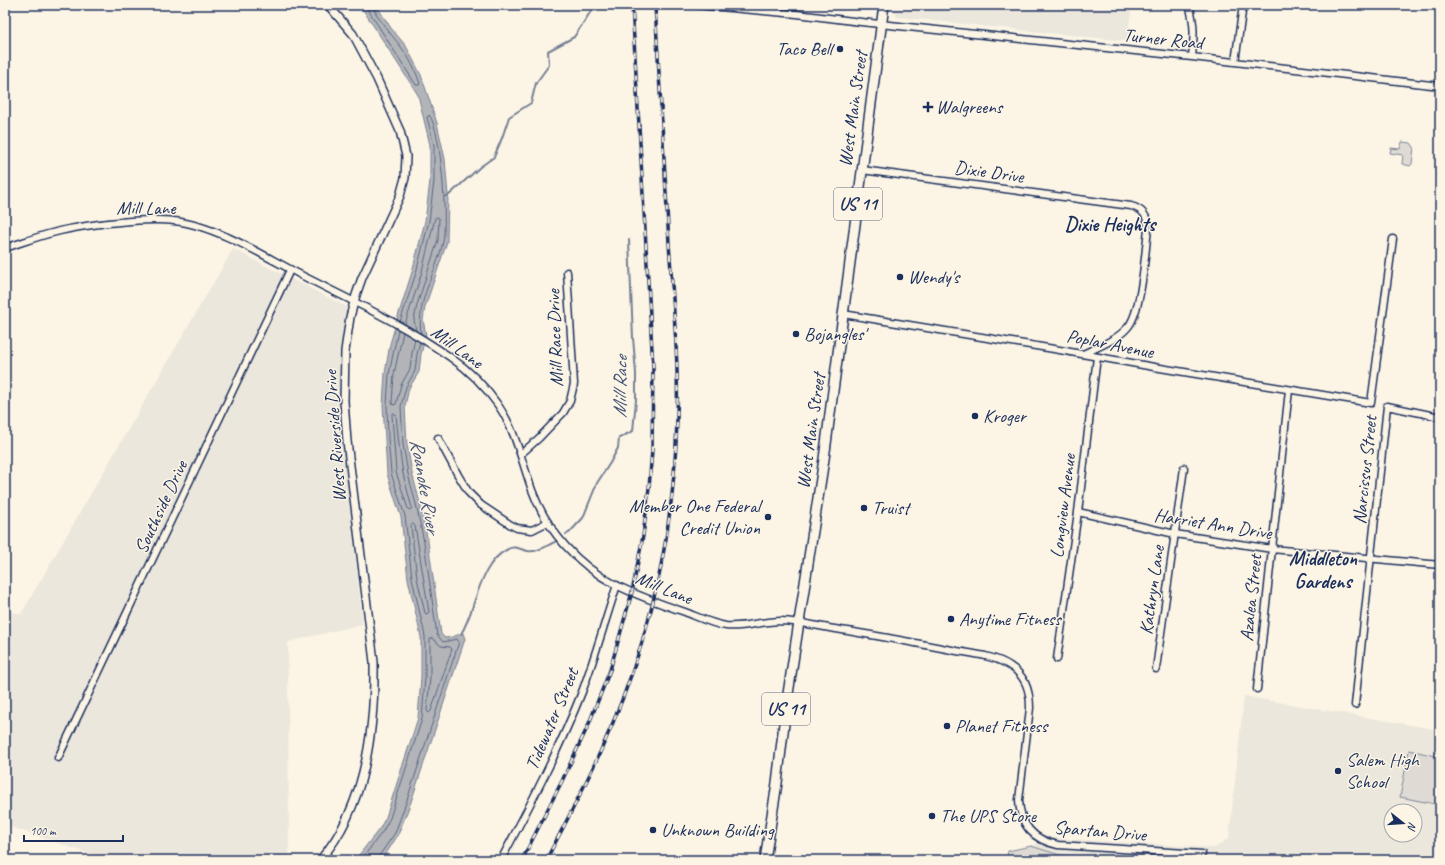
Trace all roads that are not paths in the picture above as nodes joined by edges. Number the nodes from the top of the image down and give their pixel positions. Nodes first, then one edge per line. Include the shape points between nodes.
1 (328, 5) edge
2 (697, 5) edge
3 (884, 5) edge
4 (1189, 5) edge
5 (1243, 5) edge
6 (882, 24) junction
7 (1192, 57) junction
8 (1235, 62) junction
9 (1440, 86) edge
10 (862, 170) junction
11 (1393, 239) dead end
12 (5, 248) edge
13 (290, 270) junction
14 (567, 272) dead end
15 (354, 302) junction
16 (843, 314) junction
17 (1083, 354) junction
18 (1097, 357) junction
19 (1288, 390) junction
20 (1371, 403) joint
21 (1440, 417) edge
22 (438, 438) dead end
23 (521, 454) junction
24 (1184, 468) dead end
25 (1078, 512) junction
26 (548, 522) junction
27 (1175, 534) junction
28 (1272, 549) junction
29 (1371, 559) junction
30 (1440, 565) edge
31 (617, 585) junction
32 (799, 623) junction
33 (1056, 659) dead end
34 (1156, 669) dead end
35 (1257, 689) dead end
36 (1355, 705) dead end
37 (58, 758) dead end
38 (1202, 854) dead end
39 (320, 860) edge
40 (502, 860) edge
41 (765, 860) edge

1 - 15 street, West Riverside Drive via 353,34 367,58 400,131 406,156 405,178 400,196 362,278
2 - 6 street, Turner Road
3 - 6 main road, West Main Street / US 11
4 - 7 street via 1195,32
5 - 8 street
6 - 7 street, Turner Road
6 - 10 main road, West Main Street / US 11
7 - 8 street, Turner Road
8 - 9 street, Turner Road
10 - 16 main road, West Main Street / US 11
10 - 17 street, Dixie Drive via 1111,203 1137,207 1145,213 1148,229 1136,313 1128,327
11 - 20 street, Narcissus Street
12 - 13 street, Mill Lane via 80,226 177,221 226,237
13 - 15 street, Mill Lane
13 - 37 street, Southside Drive
14 - 23 street, Mill Race Drive via 574,384 570,401 558,420
15 - 23 street, Mill Lane via 427,342 466,369 489,393 508,421
15 - 39 street, West Riverside Drive via 346,351 344,401 374,662 374,688 368,748 359,784 341,830
16 - 17 street, Poplar Avenue
16 - 32 main road, West Main Street / US 11
17 - 18 street, Poplar Avenue
18 - 19 street, Poplar Avenue
18 - 25 street, Longview Avenue
19 - 20 street, Poplar Avenue
19 - 28 street, Azalea Street
21 - 29 street, Narcissus Street via 1387,406
22 - 26 street via 469,493 481,505 517,528 532,530
23 - 26 street, Mill Lane via 532,489
24 - 27 street, Kathryn Lane
25 - 27 street, Harriet Ann Drive
25 - 33 street, Longview Avenue
26 - 31 street, Mill Lane via 558,537 581,561
27 - 28 street, Harriet Ann Drive
27 - 34 street, Kathryn Lane
28 - 29 street, Harriet Ann Drive
28 - 35 street, Azalea Street
29 - 30 street, Harriet Ann Drive
29 - 36 street, Narcissus Street
31 - 32 street, Mill Lane via 718,624 736,626 775,621
31 - 40 street, Tidewater Street via 574,712
32 - 38 street, Spartan Drive via 1000,660 1022,677 1030,695 1019,807 1024,822 1035,836 1058,845
32 - 41 main road, West Main Street / US 11

